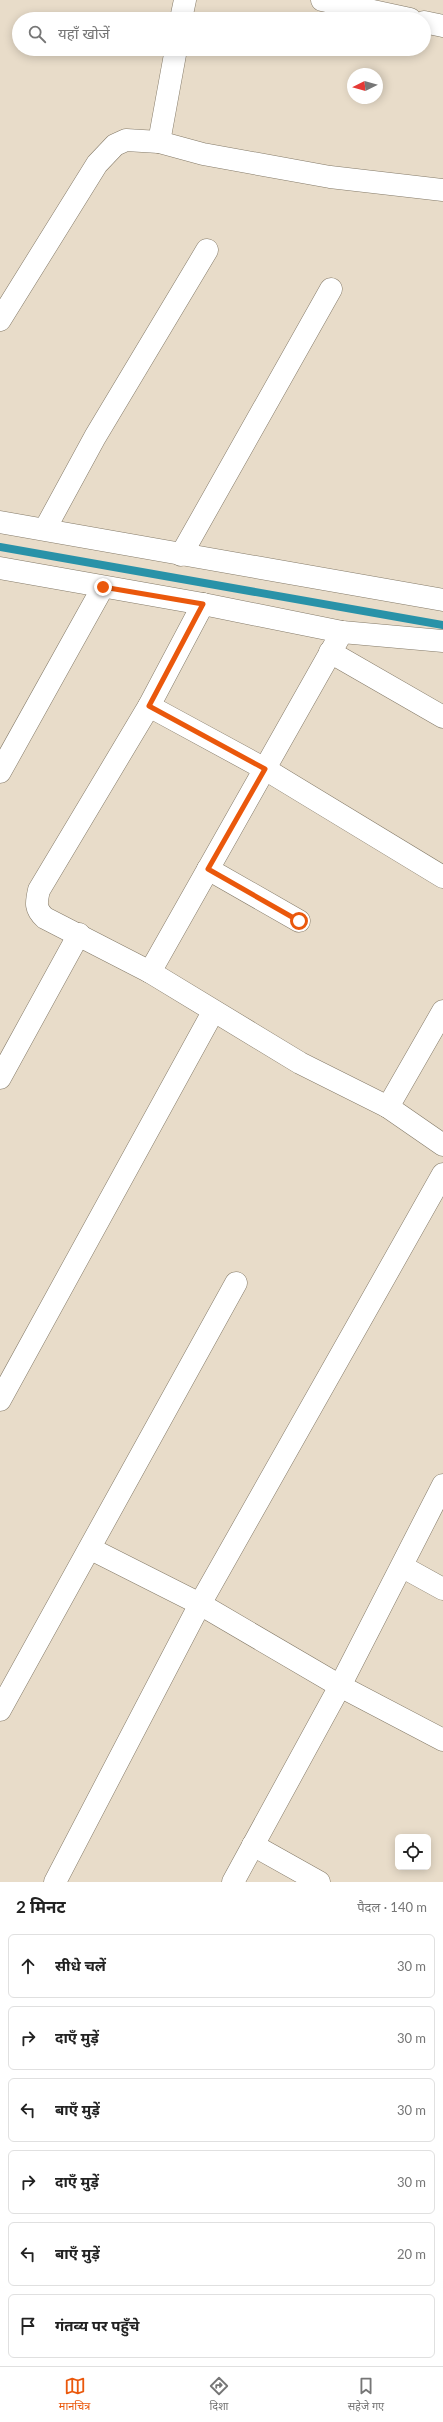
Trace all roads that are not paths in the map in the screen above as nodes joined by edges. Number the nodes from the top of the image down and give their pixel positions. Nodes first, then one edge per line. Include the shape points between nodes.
1 (185, 0) edge
2 (322, 0) edge
3 (182, 12) edge
4 (378, 12) edge
5 (431, 23) edge
6 (443, 26) edge
7 (175, 56) edge
8 (159, 142) junction
9 (443, 190) edge
10 (208, 250) dead end
11 (331, 289) dead end
12 (0, 320) edge
13 (0, 522) edge
14 (45, 529) junction
15 (180, 555) junction
16 (0, 568) edge
17 (103, 587) junction
18 (443, 600) edge
19 (203, 604) junction
20 (342, 632) junction
21 (443, 640) edge
22 (330, 652) junction
23 (149, 706) junction
24 (443, 717) edge
25 (265, 769) junction
26 (0, 772) edge
27 (208, 869) junction
28 (443, 877) edge
29 (299, 921) dead end
30 (79, 934) junction
31 (150, 972) junction
32 (443, 1011) edge
33 (213, 1012) junction
34 (0, 1078) edge
35 (388, 1107) junction
36 (443, 1145) edge
37 (443, 1174) edge
38 (236, 1283) dead end
39 (0, 1400) edge
40 (443, 1485) edge
41 (91, 1549) junction
42 (402, 1567) junction
43 (443, 1589) edge
44 (200, 1604) junction
45 (340, 1686) junction
46 (0, 1710) edge
47 (443, 1740) edge
48 (253, 1845) junction
49 (55, 1882) edge
50 (233, 1882) edge
51 (319, 1882) edge

1 - 3 street
2 - 4 street
5 - 6 street
7 - 8 street
8 - 9 street via 203,154 330,177
8 - 12 street via 126,140 115,145 97,164
10 - 14 street via 94,437
11 - 15 street
13 - 14 street
14 - 15 street
15 - 18 street
16 - 17 street
17 - 19 street
17 - 26 street
19 - 20 street
19 - 23 street
20 - 21 street
20 - 22 street
22 - 24 street
22 - 25 street
23 - 25 street
23 - 30 street via 39,890 37,911 45,918
25 - 27 street
25 - 28 street
27 - 29 street
27 - 31 street
30 - 31 street
30 - 34 street
31 - 33 street
32 - 35 street
33 - 35 street via 300,1063
33 - 39 street
35 - 36 street
37 - 44 street
38 - 41 street
40 - 42 street
41 - 44 street
41 - 46 street
42 - 43 street
42 - 45 street
44 - 45 street
44 - 49 street
45 - 47 street
45 - 48 street
48 - 50 street
48 - 51 street

